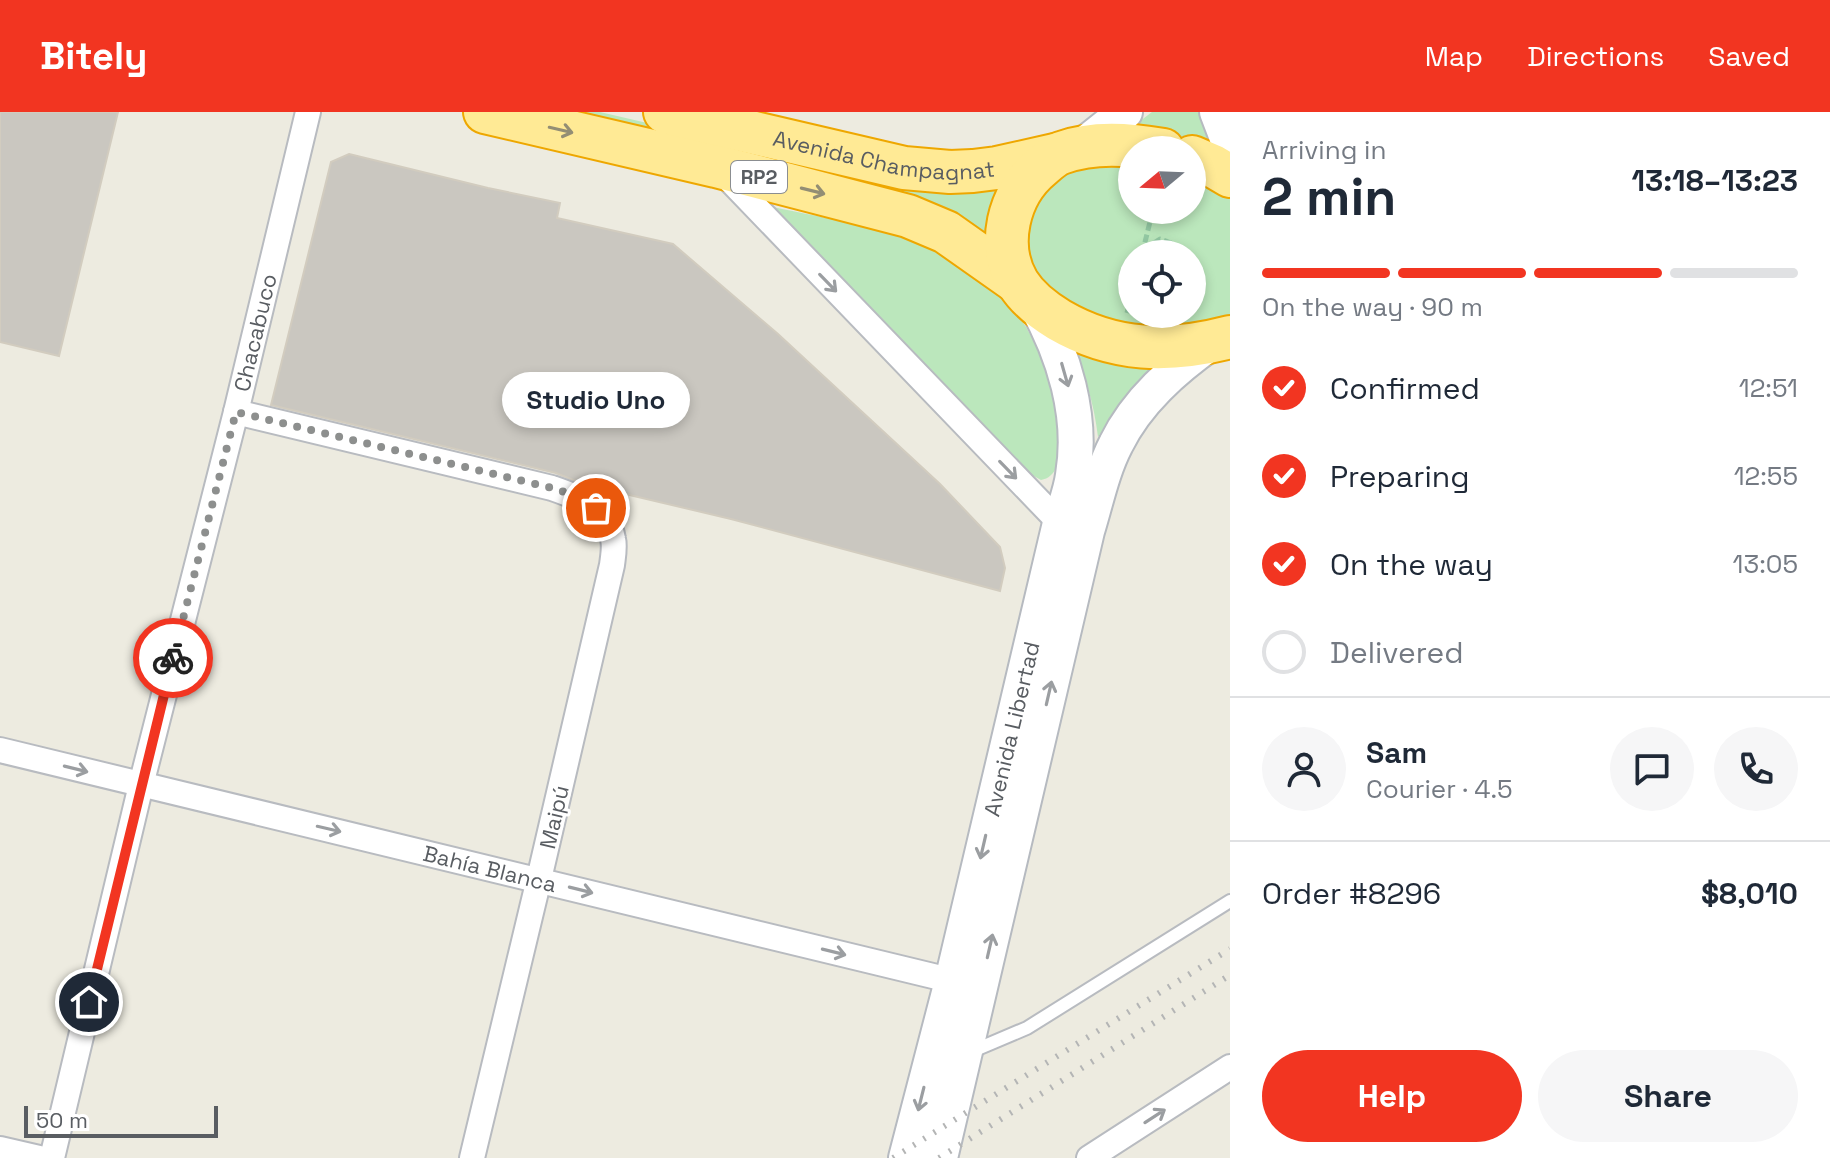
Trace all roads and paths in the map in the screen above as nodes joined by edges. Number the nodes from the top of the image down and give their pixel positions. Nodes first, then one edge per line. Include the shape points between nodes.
1 (308, 112) edge
2 (485, 112) edge
3 (665, 112) edge
4 (1125, 112) edge
5 (1217, 112) edge
6 (1118, 146) edge
7 (1230, 146) edge
8 (1069, 151) junction
9 (1206, 163) edge
10 (716, 166) junction
11 (1230, 176) edge
12 (1026, 292) junction
13 (1221, 340) edge
14 (236, 412) junction
15 (1060, 523) junction
16 (0, 750) edge
17 (141, 785) junction
18 (539, 879) junction
19 (1230, 901) edge
20 (966, 984) junction
21 (965, 1054) junction
22 (1230, 1067) edge
23 (0, 1149) edge
24 (39, 1158) edge
25 (52, 1158) edge
26 (472, 1158) edge
27 (906, 1158) edge
28 (940, 1158) edge
29 (1089, 1158) edge

1 - 14 street, Chacabuco
2 -> 10 highway, Avenida Champagnat / RP2
3 - 8 highway, Avenida Champagnat / RP2 via 904,168 973,171
4 - 8 main road
5 - 7 main road
6 - 8 highway, RP2
8 - 12 highway via 1026,182 1011,209 1010,264
9 - 11 highway
10 -> 12 highway, Avenida Champagnat / RP2 via 927,223 963,243
10 -> 15 street
12 - 13 highway, RP2 via 1079,331 1133,347
12 -> 15 main road, Avenida Libertad via 1061,362 1073,405 1073,477
20 -> 13 main road, Avenida Libertad via 1107,465 1149,396
14 - 17 street, Chacabuco
14 - 18 street, Maipú via 552,488 579,497 608,523 614,540 612,565
15 -> 20 main road, Avenida Libertad
16 -> 17 street, Bahía Blanca
17 -> 18 street, Bahía Blanca
17 - 25 street, Chacabuco
18 -> 20 street, Bahía Blanca
18 - 26 street, Maipú
19 - 21 lane via 1027,1028
20 - 21 main road, Avenida Libertad
20 -> 27 main road, Avenida Libertad
21 - 28 main road, Avenida Libertad
29 -> 22 street
23 - 24 street

